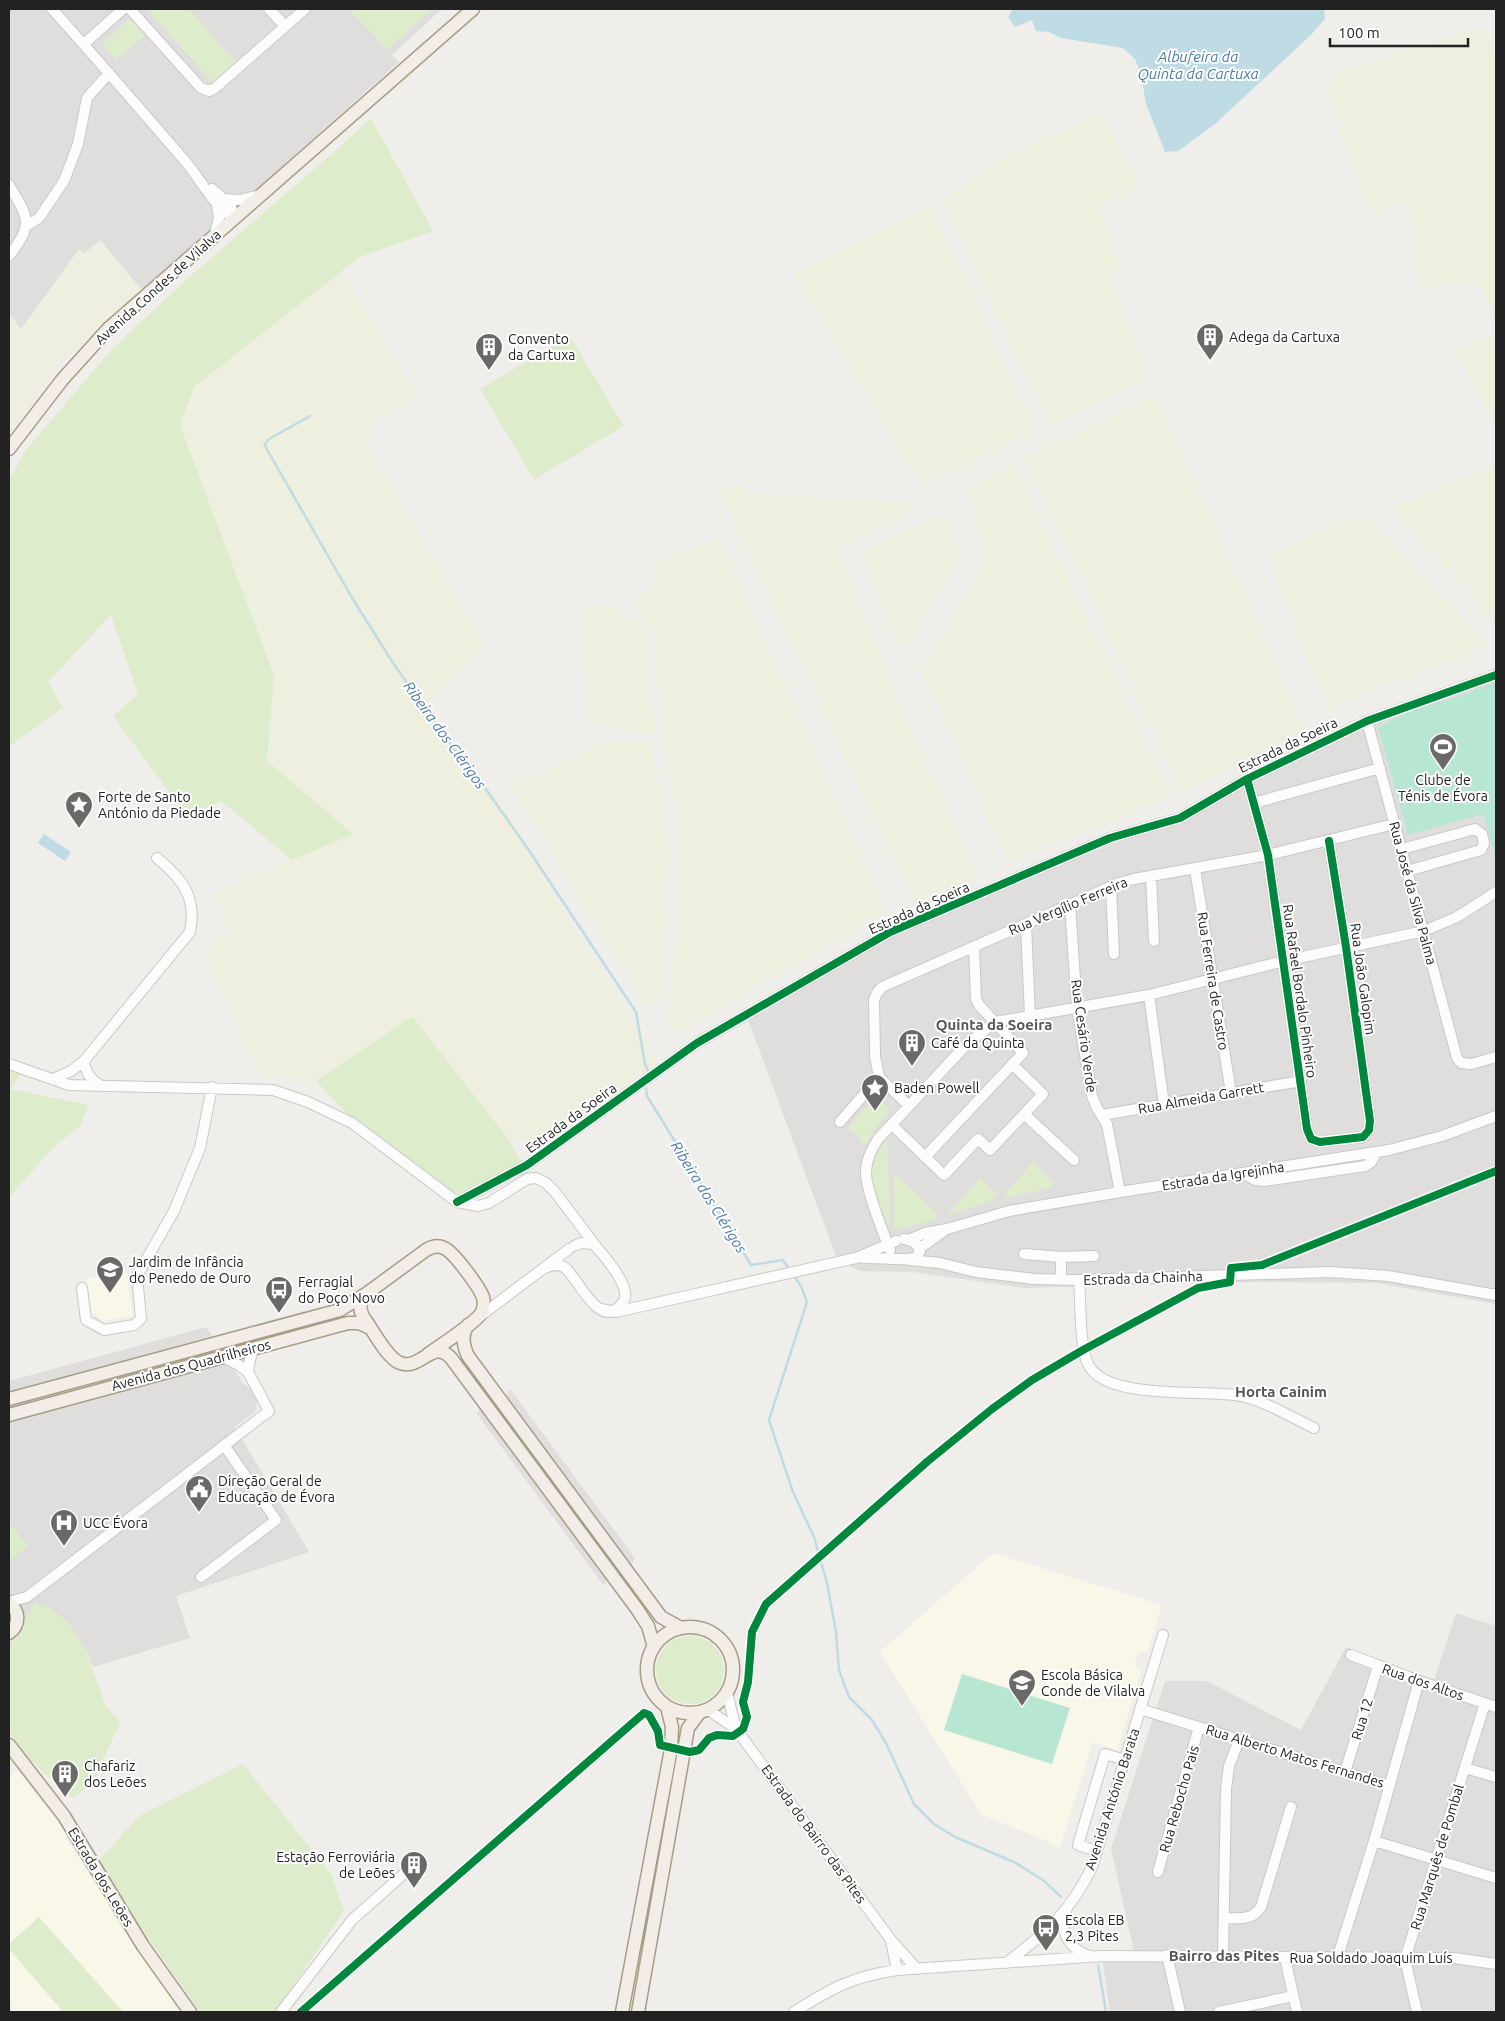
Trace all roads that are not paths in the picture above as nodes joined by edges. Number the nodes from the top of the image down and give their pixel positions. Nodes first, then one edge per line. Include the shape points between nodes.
1 (52, 9) edge
2 (123, 9) edge
3 (130, 9) edge
4 (269, 9) edge
5 (305, 9) edge
6 (473, 9) edge
7 (285, 26) junction
8 (84, 44) junction
9 (109, 73) junction
10 (9, 185) edge
11 (262, 195) junction
12 (220, 201) junction
13 (234, 219) junction
14 (26, 226) junction
15 (214, 237) junction
16 (9, 256) edge
17 (9, 450) edge
18 (1496, 675) edge
19 (1367, 721) junction
20 (1380, 768) junction
21 (1247, 778) junction
22 (1254, 803) junction
23 (1394, 824) junction
24 (1329, 841) junction
25 (1402, 849) junction
26 (1268, 855) junction
27 (157, 858) dead end
28 (1195, 869) junction
29 (1408, 871) junction
30 (1151, 876) junction
31 (1111, 887) junction
32 (1496, 892) edge
33 (1070, 904) junction
34 (1026, 924) junction
35 (1424, 931) junction
36 (1154, 940) dead end
37 (974, 947) junction
38 (1346, 947) junction
39 (1114, 954) dead end
40 (1284, 961) junction
41 (1212, 980) junction
42 (1149, 995) junction
43 (1077, 1008) junction
44 (1030, 1016) junction
45 (995, 1022) junction
46 (1496, 1057) edge
47 (84, 1061) junction
48 (9, 1064) edge
49 (1012, 1064) junction
50 (879, 1077) junction
51 (53, 1079) junction
52 (1300, 1081) junction
53 (100, 1085) junction
54 (212, 1087) junction
55 (1231, 1093) junction
56 (1164, 1105) junction
57 (909, 1106) junction
58 (1024, 1114) junction
59 (1102, 1115) junction
60 (1496, 1116) edge
61 (1370, 1121) joint
62 (840, 1122) dead end
63 (892, 1125) junction
64 (925, 1157) junction
65 (1074, 1160) dead end
66 (1120, 1192) junction
67 (457, 1202) junction
68 (577, 1221) junction
69 (947, 1229) junction
70 (908, 1240) junction
71 (571, 1248) junction
72 (893, 1248) junction
73 (598, 1249) junction
74 (920, 1249) junction
75 (1024, 1254) dead end
76 (1061, 1256) junction
77 (1094, 1256) dead end
78 (856, 1258) junction
79 (909, 1260) junction
80 (940, 1263) junction
81 (545, 1268) junction
82 (569, 1273) junction
83 (1061, 1279) junction
84 (1079, 1280) junction
85 (622, 1283) junction
86 (82, 1288) dead end
87 (478, 1289) junction
88 (366, 1294) junction
89 (509, 1294) junction
90 (1496, 1294) edge
91 (649, 1303) junction
92 (602, 1310) junction
93 (473, 1321) junction
94 (372, 1330) junction
95 (254, 1348) junction
96 (222, 1357) junction
97 (423, 1358) junction
98 (248, 1372) junction
99 (9, 1399) edge
100 (9, 1414) edge
101 (1314, 1428) dead end
102 (224, 1445) junction
103 (201, 1577) dead end
104 (27, 1597) junction
105 (9, 1603) edge
106 (18, 1618) junction
107 (681, 1628) junction
108 (9, 1633) edge
109 (1163, 1635) dead end
110 (654, 1647) junction
111 (1350, 1655) dead end
112 (1378, 1666) junction
113 (1419, 1681) junction
114 (727, 1693) junction
115 (1485, 1703) junction
116 (667, 1707) junction
117 (1496, 1707) edge
118 (1140, 1709) junction
119 (703, 1711) junction
120 (1199, 1727) junction
121 (736, 1729) junction
122 (1239, 1740) junction
123 (9, 1745) edge
124 (1125, 1760) junction
125 (1465, 1768) junction
126 (1345, 1772) junction
127 (1496, 1778) edge
128 (1390, 1786) junction
129 (1291, 1807) dead end
130 (1374, 1841) junction
131 (1097, 1851) junction
132 (1436, 1860) junction
133 (416, 1863) dead end
134 (1158, 1872) dead end
135 (1496, 1878) edge
136 (1066, 1911) junction
137 (1224, 1918) junction
138 (891, 1940) junction
139 (1167, 1956) junction
140 (1091, 1957) junction
141 (1223, 1957) junction
142 (1285, 1958) junction
143 (1337, 1958) junction
144 (1405, 1959) junction
145 (1005, 1964) junction
146 (1496, 1964) edge
147 (917, 1969) junction
148 (897, 1970) junction
149 (1293, 1996) junction
150 (190, 2012) edge
151 (281, 2012) edge
152 (622, 2012) edge
153 (638, 2012) edge
154 (794, 2012) edge
155 (1180, 2012) edge
156 (1219, 2012) edge
157 (1297, 2012) edge
158 (1417, 2012) edge

1 - 8 street
2 - 8 street
3 - 7 street via 202,88 209,91
4 - 7 street
5 - 7 street
6 - 11 main road, Avenida Condes de Vilalva
8 - 9 street
9 - 12 street
9 - 14 street via 87,98 78,144 64,181 39,218
10 - 14 street via 23,210
11 - 12 street
11 - 13 main road, Avenida Condes de Vilalva
12 - 13 street via 230,206
12 - 15 street
13 - 15 main road, Avenida Condes de Vilalva
14 - 16 street
15 - 17 main road, Avenida Condes de Vilalva via 108,329 62,380
18 - 19 street, Estrada da Soeira
19 - 20 street, Rua José da Silva Palma
19 - 21 street, Estrada da Soeira
20 - 22 street
20 - 23 street, Rua José da Silva Palma
21 - 22 street, Rua Rafael Bordalo Pinheiro
21 - 67 street, Estrada da Soeira via 1180,818 1110,838 890,932 697,1043 526,1165
22 - 26 street, Rua Rafael Bordalo Pinheiro
23 - 24 street, Rua Vergílio Ferreira
23 - 25 street, Rua José da Silva Palma
24 - 26 street, Rua Vergílio Ferreira
24 - 38 street, Rua João Galopim
25 - 29 street, Rua José da Silva Palma
25 - 29 street via 1475,829 1482,834 1484,843 1481,850
26 - 28 street, Rua Vergílio Ferreira
26 - 40 street, Rua Rafael Bordalo Pinheiro
27 - 47 street via 176,873 189,895 194,916 190,932
28 - 30 street, Rua Vergílio Ferreira
28 - 41 street, Rua Ferreira de Castro
29 - 35 street, Rua José da Silva Palma
30 - 31 street, Rua Vergílio Ferreira
30 - 36 street
31 - 33 street, Rua Vergílio Ferreira
31 - 39 street
32 - 35 street via 1456,917
33 - 34 street, Rua Vergílio Ferreira
33 - 43 street, Rua Cesário Verde
34 - 37 street, Rua Vergílio Ferreira
34 - 44 street
35 - 38 street
35 - 46 street, Rua José da Silva Palma via 1458,1058 1462,1063 1471,1064
37 - 45 street via 976,999
37 - 50 street, Rua Vergílio Ferreira via 882,987 877,993 874,1000 875,1056
38 - 40 street
38 - 61 street, Rua João Galopim
40 - 41 street
40 - 52 street, Rua Rafael Bordalo Pinheiro
41 - 42 street
41 - 55 street, Rua Ferreira de Castro
42 - 43 street
42 - 56 street
43 - 44 street
43 - 59 street, Rua Cesário Verde via 1092,1096
44 - 45 street
45 - 49 street via 1023,1052
45 - 57 street via 966,1045
47 - 51 street
47 - 53 street via 89,1076
48 - 51 street
49 - 58 street via 1043,1094
49 - 64 street
50 - 57 street
50 - 62 street
51 - 53 street via 69,1085
52 - 55 street, Rua Almeida Garrett
52 - 61 street, Rua Rafael Bordalo Pinheiro via 1307,1129 1312,1139 1320,1142 1363,1137 1369,1130
53 - 54 street
54 - 67 street via 273,1090 308,1102 352,1123
54 - 86 street via 200,1148 174,1211 137,1276 141,1319 134,1325 104,1330 86,1320
55 - 56 street, Rua Almeida Garrett
56 - 59 street, Rua Almeida Garrett
57 - 63 street
58 - 64 street via 990,1150 978,1139 944,1175
58 - 65 street
59 - 66 street, Rua Cesário Verde via 1110,1136
60 - 66 street, Estrada da Igrejinha via 1426,1141 1377,1152
63 - 64 street
63 - 72 street via 878,1139 869,1155 865,1173
66 - 69 street, Estrada da Igrejinha via 1009,1212
67 - 68 street via 478,1206 489,1204 527,1179 536,1178 555,1192
68 - 71 street via 581,1234
68 - 73 street
69 - 70 street, Estrada da Igrejinha
69 - 74 street
70 - 72 street
70 - 74 street
71 - 73 street via 591,1243
71 - 81 street
71 - 82 street via 566,1261
72 - 78 street
72 - 78 street
72 - 79 street
73 - 85 street
74 - 79 street via 917,1257
74 - 80 street
75 - 76 street
76 - 77 street
76 - 83 street
78 - 91 street
79 - 80 street
80 - 83 street, Estrada da Chainha via 1008,1277
81 - 82 street via 560,1266
81 - 89 street
82 - 92 street via 592,1303
83 - 84 street, Estrada da Chainha
84 - 90 street, Estrada da Chainha via 1330,1272 1388,1276
84 - 101 street via 1083,1350 1089,1367 1101,1378 1168,1394 1241,1396
85 - 91 street via 634,1300
85 - 92 street via 625,1295 622,1304 614,1310
87 - 88 main road via 451,1252 438,1246 426,1250
87 - 89 street via 492,1298
87 - 93 main road via 484,1307
88 - 94 main road via 360,1308
88 - 99 main road, Avenida dos Quadrilheiros via 340,1310
89 - 93 street
91 - 92 street via 616,1312
93 - 97 main road
93 - 107 main road via 464,1330 468,1356 661,1617
94 - 95 main road, Avenida dos Quadrilheiros via 365,1324 353,1322
94 - 97 main road via 398,1362 406,1364
95 - 96 main road, Avenida dos Quadrilheiros
95 - 98 street
96 - 98 street
96 - 100 main road, Avenida dos Quadrilheiros
97 - 110 main road via 434,1351 448,1354 637,1609 648,1626
98 - 102 street via 269,1411
102 - 103 street via 276,1520
102 - 104 street
104 - 105 street
104 - 106 street
105 - 106 main road
106 - 108 main road
107 - 110 main road via 665,1635
107 - 114 main road via 698,1627 713,1633 726,1645 732,1660 733,1677
109 - 118 street, Avenida António Barata
110 - 116 main road via 648,1663 648,1680 655,1695
111 - 112 street, Rua dos Altos
112 - 113 street, Rua dos Altos
112 - 126 street, Rua 12
113 - 115 street, Rua dos Altos
113 - 128 street
114 - 119 main road via 715,1706
114 - 121 street, Estrada do Bairro das Pites
115 - 117 street, Rua dos Altos
115 - 125 street, Rua Marquês de Pombal
116 - 119 main road via 683,1713
116 - 152 main road via 672,1727 671,1749
118 - 120 street, Rua Alberto Matos Fernandes
118 - 124 street, Avenida António Barata
119 - 121 street, Estrada do Bairro das Pites
119 - 153 main road via 688,1728
120 - 122 street, Rua Alberto Matos Fernandes
120 - 134 street, Rua Rebocho Pais
121 - 138 street, Estrada do Bairro das Pites
122 - 126 street, Rua Alberto Matos Fernandes
122 - 137 street via 1229,1766 1226,1789
123 - 150 main road, Estrada dos Leões via 64,1816 143,1946
124 - 131 street, Avenida António Barata
124 - 131 street via 1105,1754 1078,1845
125 - 127 street
125 - 132 street, Rua Marquês de Pombal
126 - 128 street, Rua Alberto Matos Fernandes
128 - 130 street
129 - 137 street via 1261,1907 1249,1918
130 - 132 street
130 - 143 street
131 - 136 street, Avenida António Barata via 1085,1880
132 - 135 street
132 - 144 street, Rua Marquês de Pombal
133 - 151 street via 352,1920
136 - 140 street via 1063,1922 1066,1937 1078,1951
136 - 145 street, Avenida António Barata via 1042,1936
137 - 141 street
138 - 147 street, Estrada do Bairro das Pites
138 - 148 street, Estrada do Bairro das Pites
139 - 140 street, Rua Soldado Joaquim Luís
139 - 141 street, Rua Soldado Joaquim Luís
139 - 155 street
140 - 145 street, Rua Soldado Joaquim Luís
141 - 142 street, Rua Soldado Joaquim Luís
142 - 143 street, Rua Soldado Joaquim Luís
142 - 149 street
143 - 144 street, Rua Soldado Joaquim Luís
144 - 146 street, Rua Soldado Joaquim Luís via 1454,1958
144 - 158 street
145 - 147 street
147 - 148 street
148 - 154 street via 844,1982
149 - 156 street
149 - 157 street

